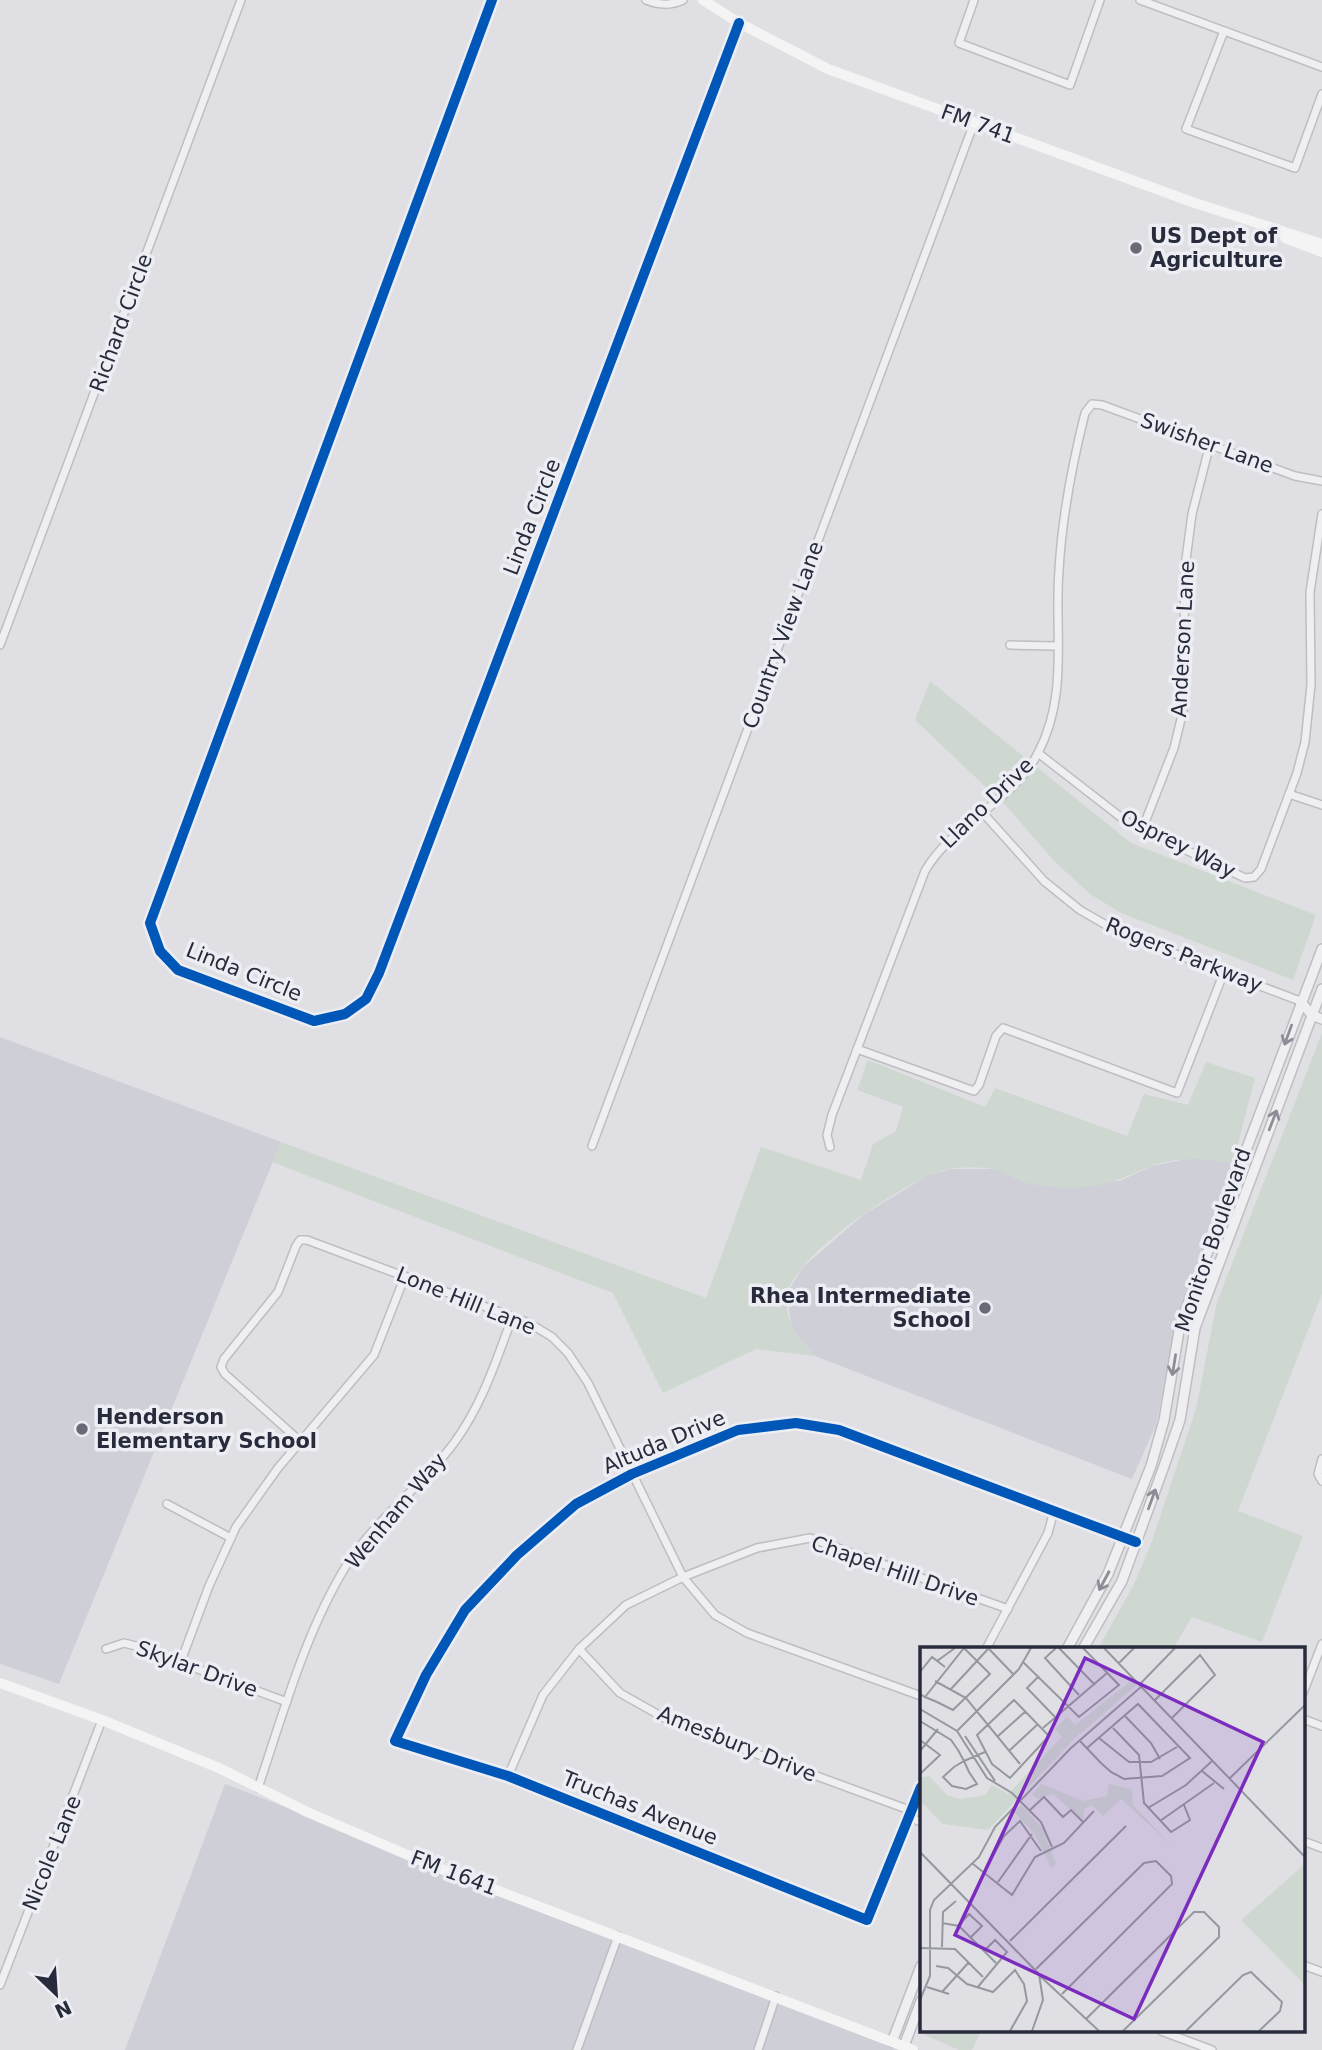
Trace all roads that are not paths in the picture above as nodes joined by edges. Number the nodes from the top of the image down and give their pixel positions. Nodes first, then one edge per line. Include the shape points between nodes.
1 (241, 0) edge
2 (492, 0) edge
3 (646, 0) edge
4 (683, 0) edge
5 (703, 0) edge
6 (974, 0) edge
7 (1100, 0) edge
8 (1140, 0) edge
9 (739, 23) junction
10 (1223, 31) junction
11 (1322, 67) edge
12 (1322, 94) edge
13 (974, 123) junction
14 (1262, 226) junction
15 (1322, 244) edge
16 (1322, 252) edge
17 (1092, 404) joint
18 (1210, 444) junction
19 (1322, 481) edge
20 (1322, 514) edge
21 (0, 645) edge
22 (1010, 645) dead end
23 (1056, 646) junction
24 (1038, 753) junction
25 (1289, 794) junction
26 (1322, 805) edge
27 (983, 813) junction
28 (1142, 830) junction
29 (1322, 949) edge
30 (1224, 972) junction
31 (1322, 989) edge
32 (1300, 1001) junction
33 (1320, 1001) edge
34 (1317, 1017) edge
35 (857, 1049) junction
36 (592, 1146) dead end
37 (830, 1147) dead end
38 (405, 1276) junction
39 (512, 1318) junction
40 (301, 1442) junction
41 (1322, 1459) edge
42 (632, 1475) junction
43 (1320, 1480) edge
44 (166, 1504) dead end
45 (1054, 1511) junction
46 (1123, 1537) junction
47 (231, 1538) junction
48 (1136, 1542) junction
49 (683, 1577) junction
50 (1008, 1609) junction
51 (1322, 1644) edge
52 (987, 1647) edge
53 (1068, 1647) edge
54 (1084, 1647) edge
55 (106, 1649) dead end
56 (579, 1649) junction
57 (181, 1661) junction
58 (0, 1682) edge
59 (1304, 1690) edge
60 (920, 1696) edge
61 (287, 1702) junction
62 (1304, 1719) edge
63 (102, 1720) junction
64 (1322, 1726) edge
65 (395, 1741) joint
66 (508, 1776) junction
67 (258, 1788) junction
68 (920, 1789) edge
69 (910, 1814) junction
70 (920, 1821) edge
71 (1304, 1841) edge
72 (1322, 1848) edge
73 (618, 1936) junction
74 (1304, 1965) edge
75 (920, 1969) edge
76 (1322, 1972) edge
77 (0, 1984) edge
78 (776, 1996) junction
79 (920, 2005) edge
80 (1164, 2032) edge
81 (892, 2042) junction
82 (909, 2049) edge
83 (577, 2050) edge
84 (758, 2050) edge
85 (1212, 2050) edge

1 - 21 street, Richard Circle
2 - 9 street, Linda Circle via 150,923 160,951 178,970 314,1021 345,1014 366,999 379,973
3 - 4 street via 657,4
5 - 9 main road, FM 741 / FM 741
6 - 7 street via 959,43 1070,85
8 - 10 street
9 - 13 main road, FM 741 / FM 741 via 828,69
10 - 11 street
10 - 12 street via 1186,129 1295,167
13 - 14 main road, FM 741 / FM 741
13 - 36 street, Country View Lane
14 - 15 main road, FM 741 / FM 741
14 - 16 main road, FM 741 / FM 741
17 - 18 street, Swisher Lane
17 - 23 street, Llano Drive via 1069,481
18 - 19 street, Swisher Lane via 1295,476
18 - 28 street, Anderson Lane via 1192,514 1185,568 1183,710 1174,748
20 - 25 street via 1310,592 1309,714
22 - 23 street
23 - 24 street, Llano Drive via 1059,688
24 - 27 street, Llano Drive
24 - 28 street, Osprey Way
25 - 26 street
25 - 28 street, Osprey Way via 1254,877 1245,878
27 - 30 street, Rogers Parkway via 1044,881 1080,910 1120,933
27 - 35 street, Llano Drive via 935,855 925,871
29 - 32 street, Monitor Boulevard
30 - 32 street, Rogers Parkway
30 - 35 street via 1177,1093 1003,1028 974,1091
31 - 33 street, Monitor Boulevard
32 - 33 street, Rogers Parkway
32 - 34 street, Rogers Parkway
32 -> 46 street, Monitor Boulevard via 1180,1325 1164,1420
33 - 34 street, Monitor Boulevard
48 -> 34 street, Monitor Boulevard via 1180,1420 1195,1328
35 - 37 street, Llano Drive via 832,1115 827,1135
38 - 39 street, Lone Hill Lane
38 - 40 street via 374,1355
38 - 40 street, Lone Hill Lane via 300,1240 278,1292 224,1359 221,1367 225,1374
39 - 42 street, Lone Hill Lane via 552,1337 568,1353 588,1383
39 - 61 street, Wenham Way via 478,1406 453,1444 347,1565
40 - 47 street
41 - 43 street
42 - 45 street, Altuda Drive via 738,1430 811,1424 856,1435
42 - 49 street, Lone Hill Lane
42 - 65 street, Altuda Drive via 576,1504 517,1555 465,1610 426,1675
44 - 47 street
45 - 46 street, Altuda Drive
45 - 50 street via 1048,1534
46 - 48 street, Altuda Drive
46 -> 53 street, Monitor Boulevard
47 - 57 street
48 - 54 street, Monitor Boulevard via 1122,1581
49 - 50 street, Chapel Hill Drive via 757,1548 810,1538
49 - 56 street, Chapel Hill Drive via 626,1605
49 - 60 street, Lone Hill Lane via 715,1615 747,1633
50 - 52 street
51 - 59 street
55 - 57 street, Skylar Drive via 124,1643
56 - 66 street, Chapel Hill Drive via 543,1695
56 - 69 street, Amesbury Drive via 620,1693 674,1724
57 - 61 street, Skylar Drive
58 - 63 main road, FM 1641 / FM 1641
61 - 67 street, Wenham Way
62 - 64 street
63 - 67 main road, FM 1641 / FM 1641
63 - 77 street, Nicole Lane
65 - 66 street, Truchas Avenue
66 - 69 street, Truchas Avenue via 867,1920
67 - 73 main road, FM 1641 / FM 1641 via 431,1865
68 - 69 street
69 - 70 street, Amesbury Drive
71 - 72 street
73 - 78 main road, FM 1641 / FM 1641
73 - 83 street
74 - 76 street
75 - 81 street
78 - 81 main road, FM 1641 / FM 1641
78 - 84 street
79 - 82 street
80 - 85 street
81 - 82 main road, FM 1641 / FM 1641

